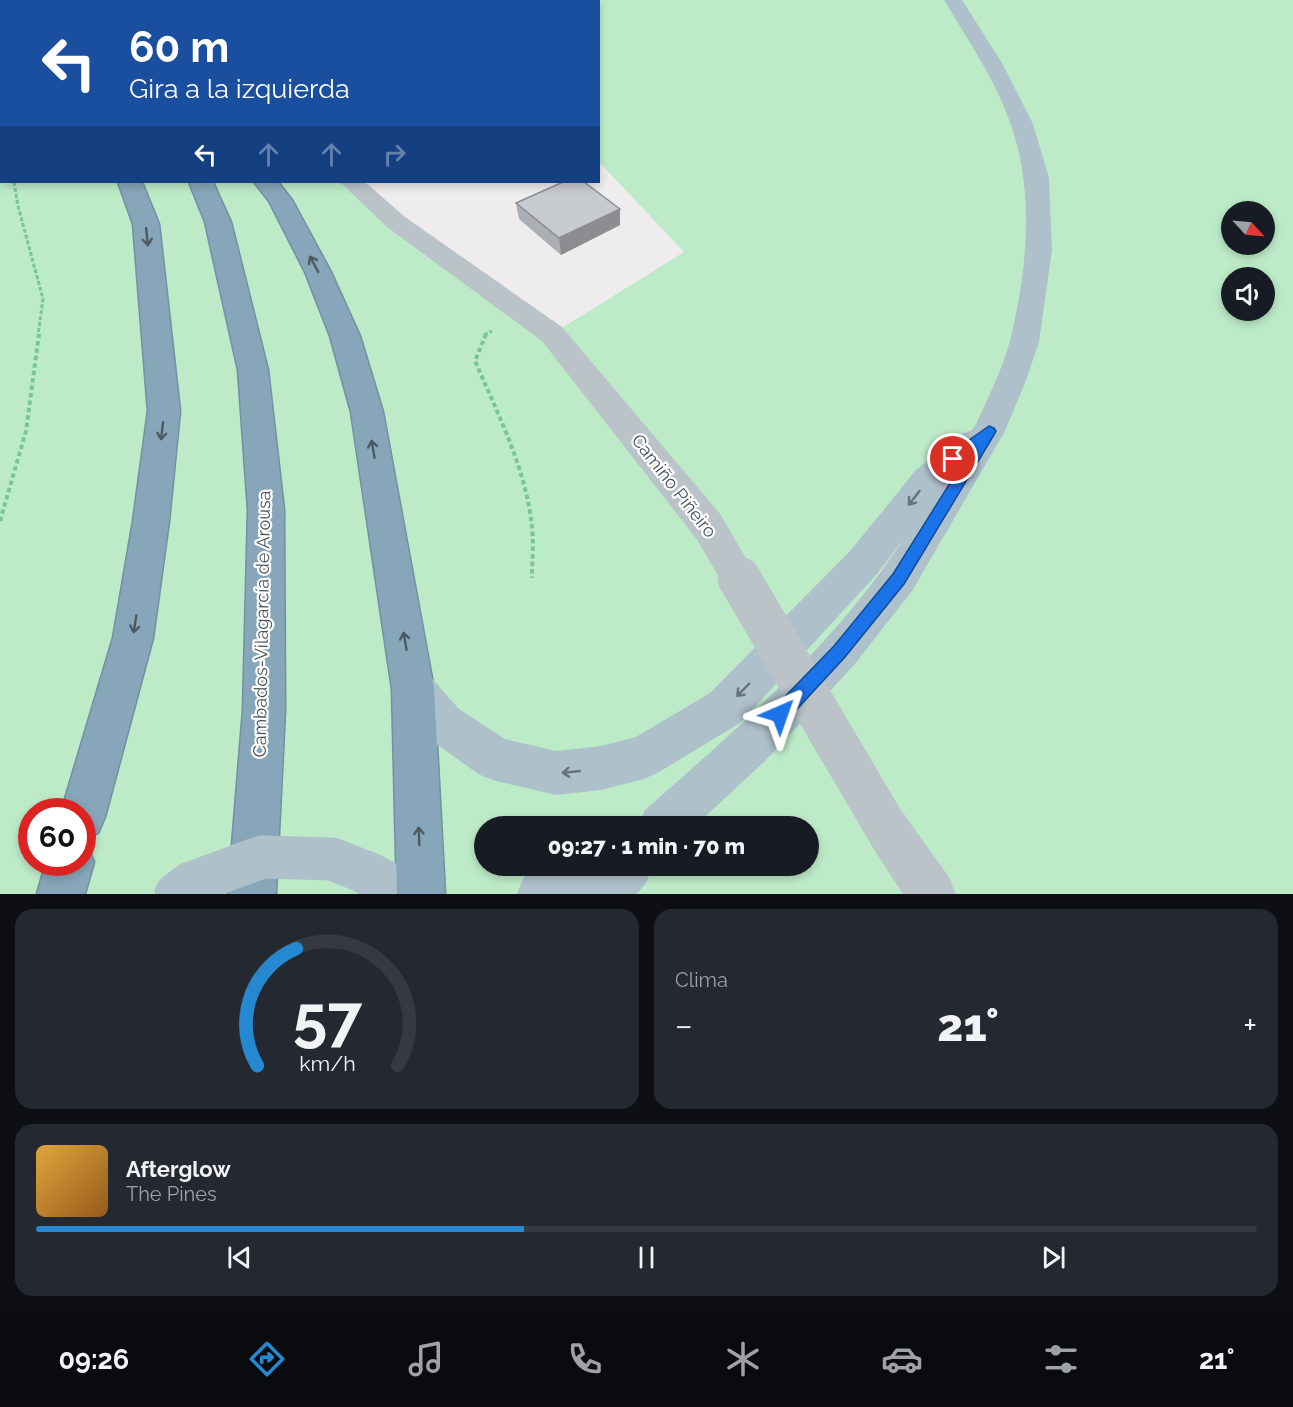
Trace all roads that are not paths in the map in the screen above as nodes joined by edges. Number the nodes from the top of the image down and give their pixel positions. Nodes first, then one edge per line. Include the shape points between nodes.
1 (954, 0) edge
2 (130, 183) edge
3 (201, 183) edge
4 (267, 183) edge
5 (353, 183) edge
6 (989, 431) junction
7 (413, 688) junction
8 (87, 798) edge
9 (671, 816) edge
10 (66, 876) edge
11 (572, 876) edge
12 (620, 876) edge
13 (389, 885) edge
14 (61, 894) edge
15 (176, 894) edge
16 (252, 894) edge
17 (422, 894) edge
18 (541, 894) edge
19 (605, 894) edge
20 (932, 894) edge

1 - 6 main road via 992,63 1022,124 1037,178 1039,250 1024,342
2 -> 8 highway via 146,224 164,411 133,638
3 - 16 highway, Cambados-Vilagarcía de Arousa via 218,222 253,370 266,510 264,710
7 -> 4 highway via 367,412 345,336 318,272
5 - 20 street, Camiño Piñeiro, bridge via 396,222 552,334 708,526 887,829
6 -> 7 main road via 928,480 864,562 725,708 644,757 601,768 556,773 496,759 444,724
6 - 9 main road via 899,579 840,651 750,746
17 -> 7 highway
10 - 14 highway
11 - 18 main road
12 - 19 main road
13 - 15 main road, bridge via 332,859 262,856 189,884

